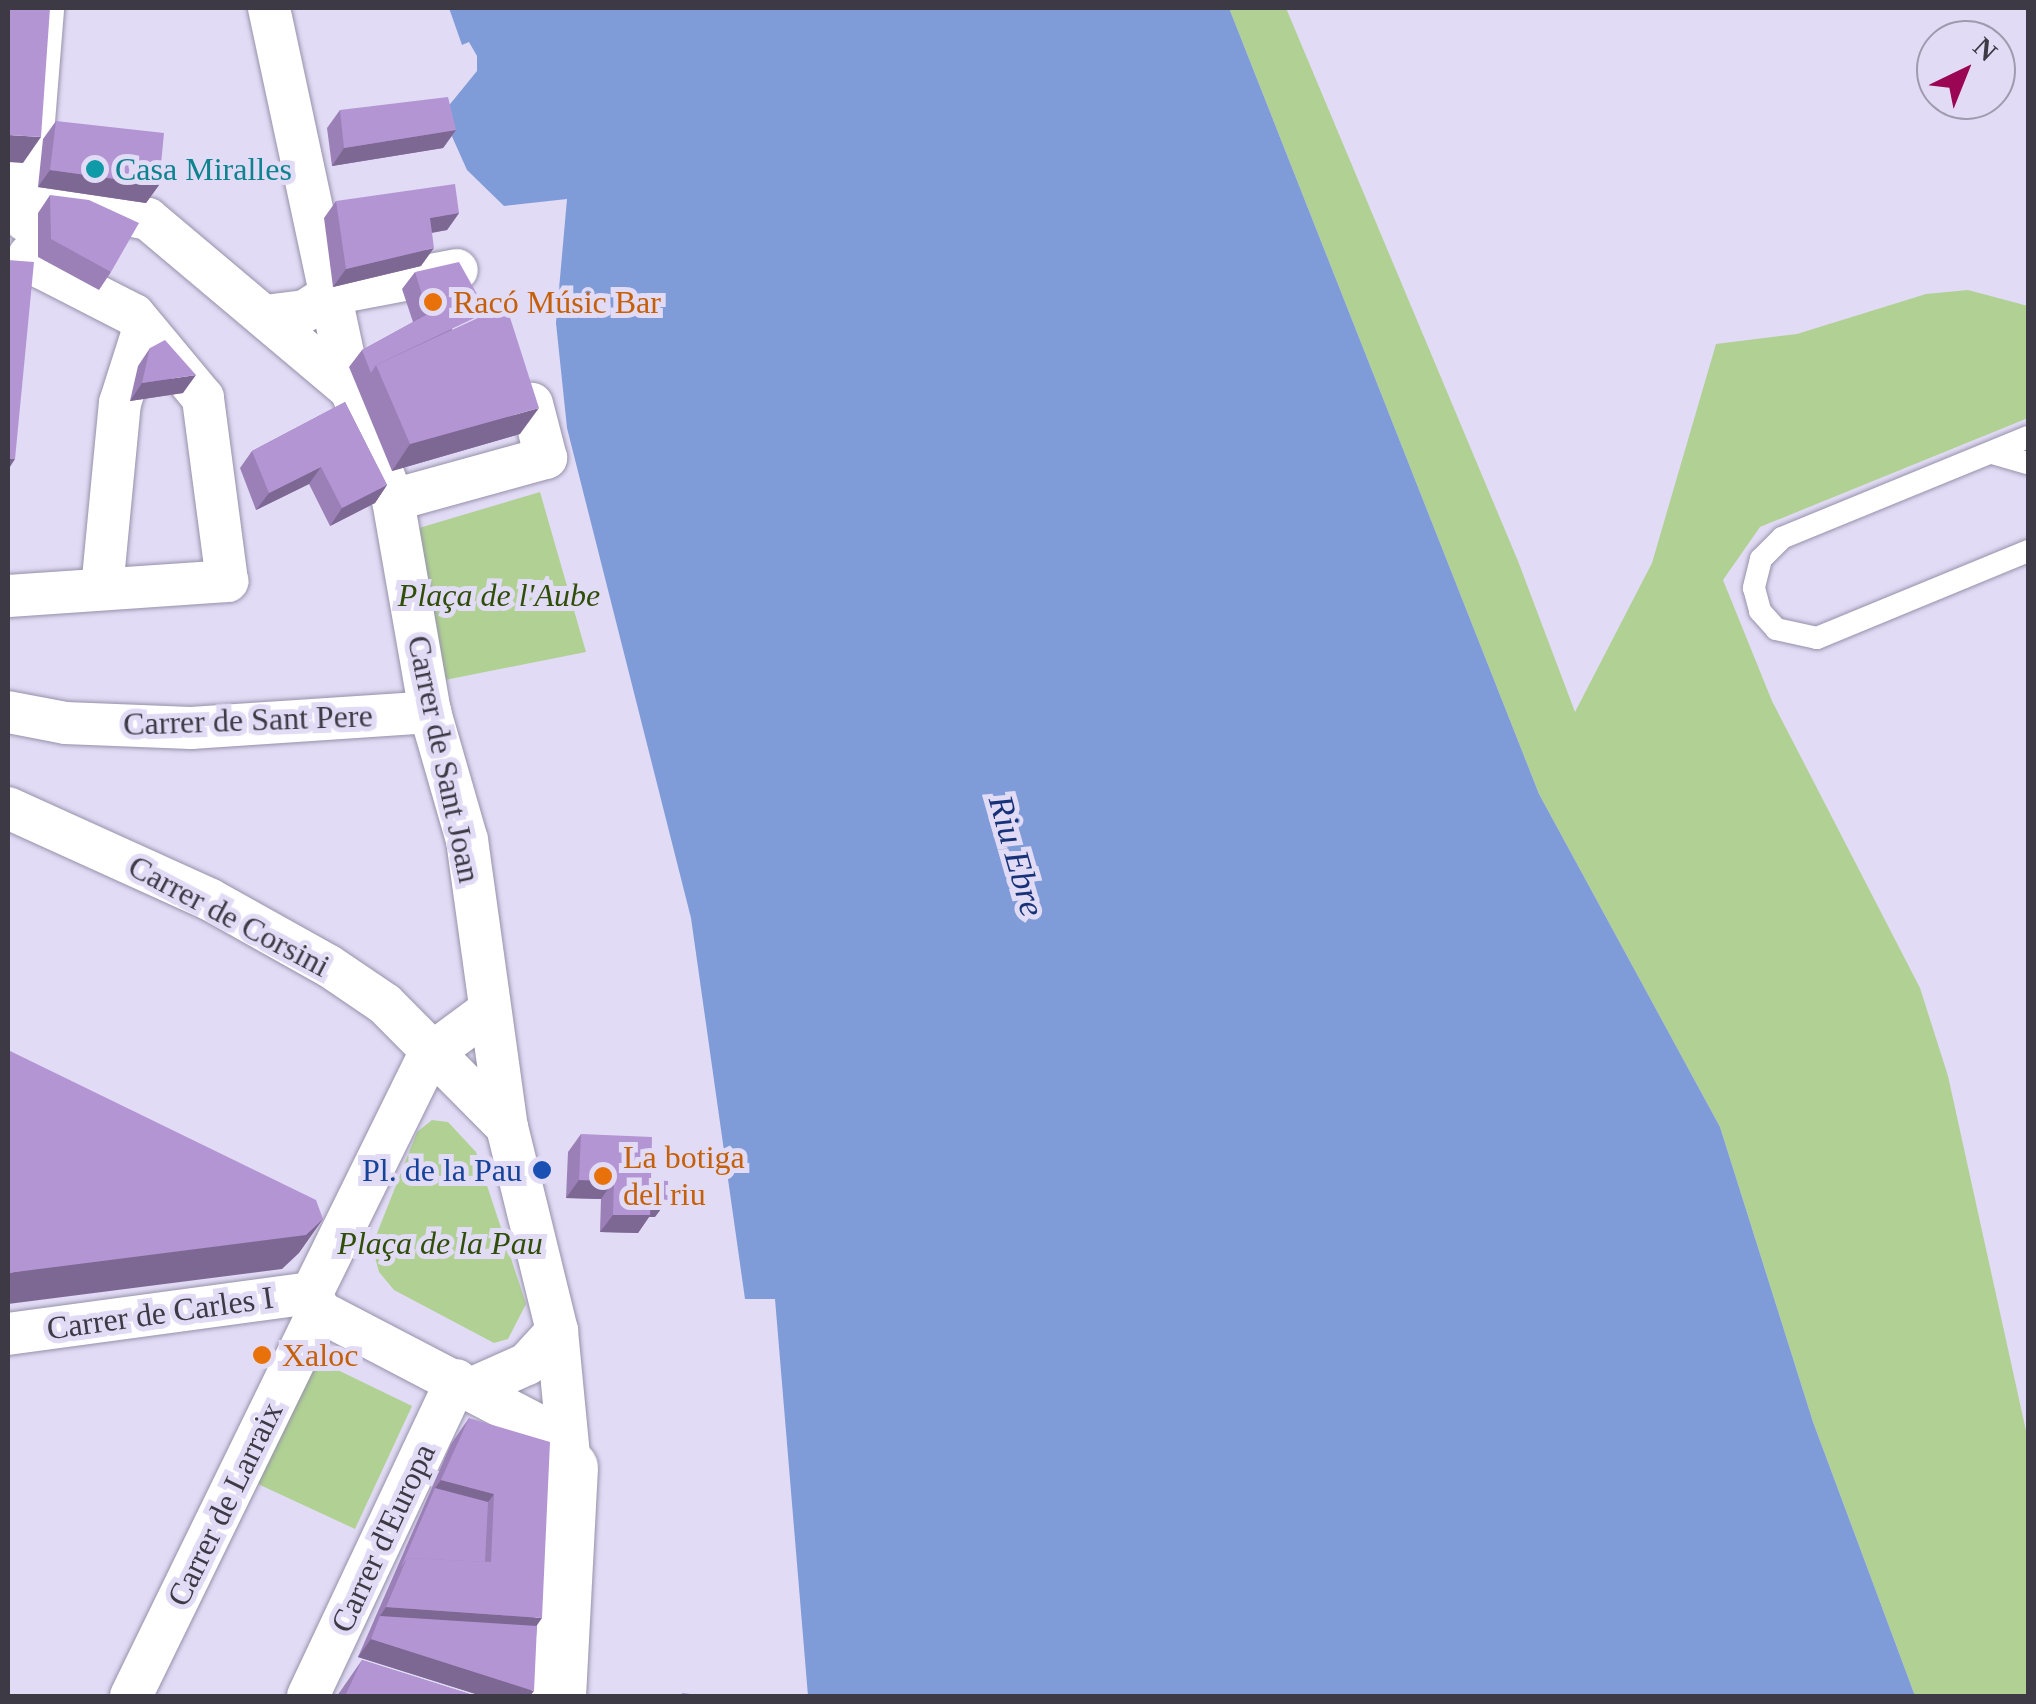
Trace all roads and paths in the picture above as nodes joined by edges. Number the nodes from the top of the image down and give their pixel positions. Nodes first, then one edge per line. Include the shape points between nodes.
1 (43, 8) edge
2 (268, 8) edge
3 (27, 194) edge
4 (28, 255) junction
5 (457, 270) edge
6 (332, 294) junction
7 (25, 300) edge
8 (265, 316) junction
9 (144, 328) junction
10 (351, 390) junction
11 (532, 404) edge
12 (2028, 438) edge
13 (1992, 453) junction
14 (2028, 463) edge
15 (392, 500) junction
16 (2028, 551) edge
17 (102, 589) junction
18 (8, 596) edge
19 (8, 712) edge
20 (430, 712) junction
21 (8, 808) edge
22 (490, 1010) junction
23 (428, 1055) junction
24 (507, 1128) junction
25 (304, 1206) edge
26 (345, 1226) junction
27 (315, 1302) junction
28 (557, 1331) junction
29 (8, 1334) edge
30 (465, 1384) junction
31 (570, 1467) junction
32 (328, 1680) edge
33 (131, 1696) edge
34 (558, 1696) edge

1 - 3 street
2 - 6 street
3 - 4 street
3 - 8 street, Carrer de Sant Joan via 148,219
4 - 7 street
4 - 9 street via 134,315
5 - 6 street
6 - 8 street via 305,311
6 - 10 street
8 - 10 street, Carrer de Sant Joan
9 - 17 street via 120,404
9 - 17 street via 203,398 227,582
10 - 15 street, Carrer de Sant Joan
11 - 15 street via 546,458
12 - 13 lane
13 - 14 lane
13 - 16 lane via 1782,538 1758,564 1756,600 1782,632 1817,638
15 - 20 street, Carrer de Sant Joan
17 - 18 street
19 - 20 street, Carrer de Sant Pere via 65,723 191,728
20 - 22 street, Carrer de Sant Joan via 467,840
21 - 23 street, Carrer de Corsini via 208,900 328,966 385,1004
22 - 23 street
22 - 24 street
23 - 24 street
23 - 26 street
24 - 28 street
25 - 26 street
26 - 27 street
27 - 29 street, Carrer de Carles I
27 - 30 street
27 - 33 street, Carrer de Larraix
28 - 30 street via 527,1364
28 - 31 street
30 - 31 street via 543,1428
30 - 32 street, Carrer d'Europa
31 - 34 street

